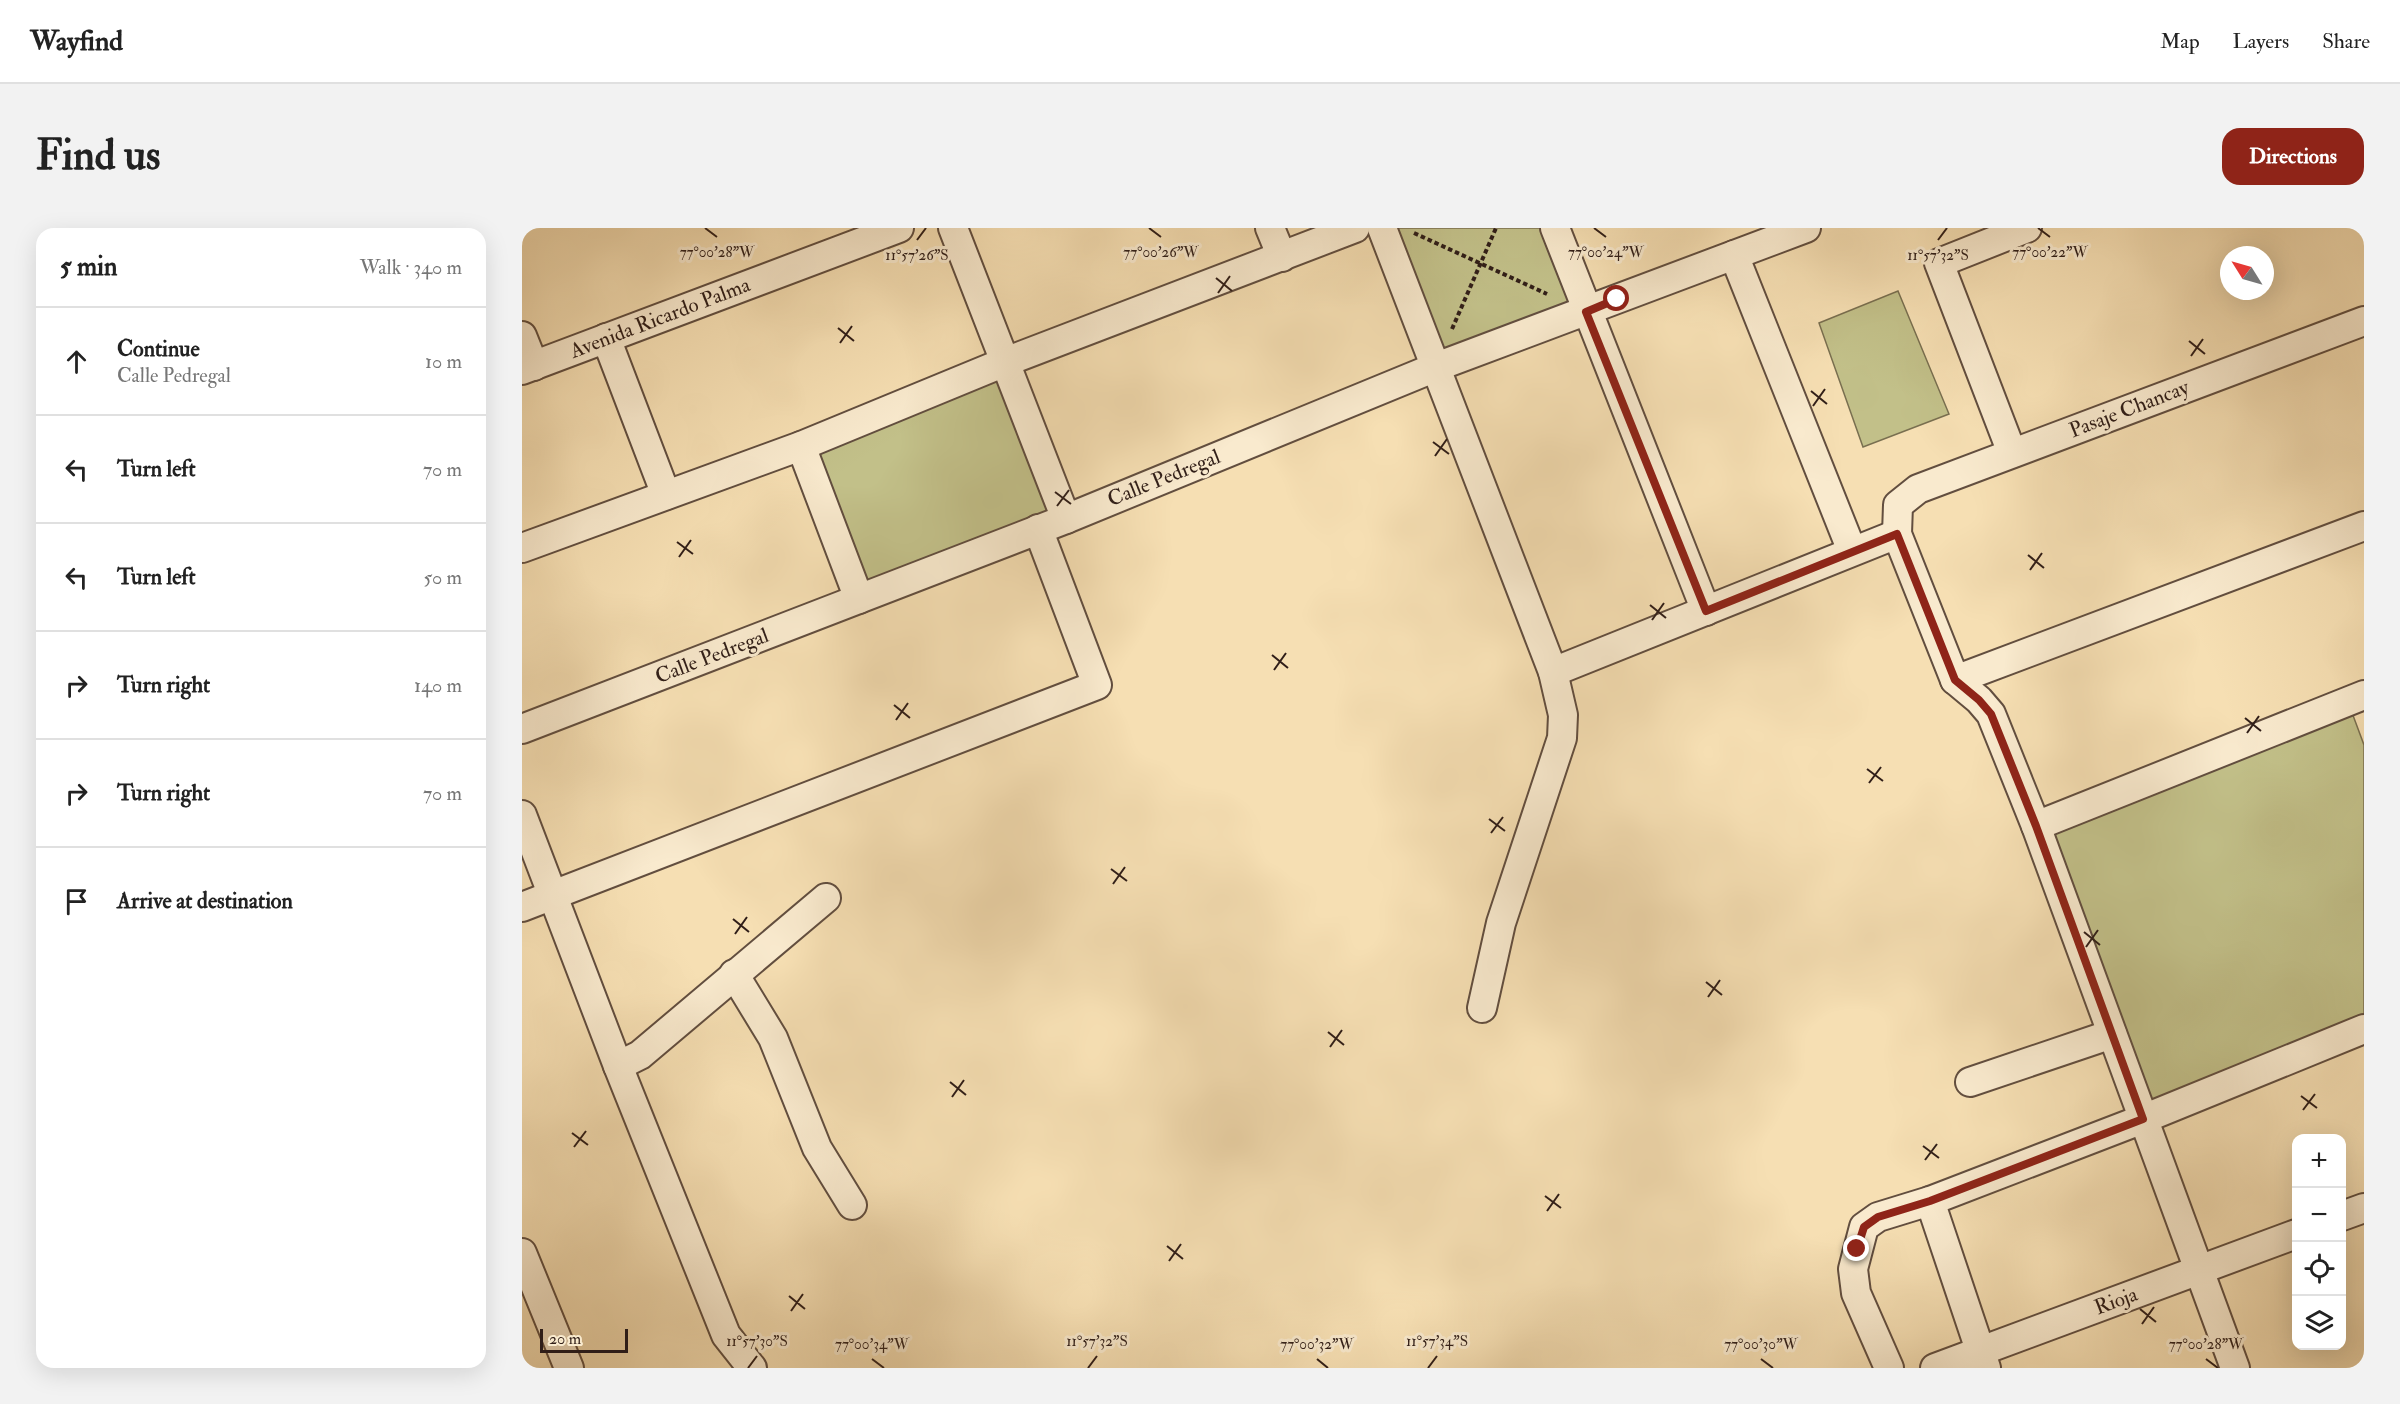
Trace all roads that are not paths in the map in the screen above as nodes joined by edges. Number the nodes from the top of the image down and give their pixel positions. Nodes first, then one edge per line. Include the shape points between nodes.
1 (899, 228) edge
2 (953, 228) edge
3 (1270, 228) edge
4 (1355, 228) edge
5 (1382, 228) edge
6 (1555, 228) edge
7 (1806, 228) edge
8 (2027, 228) edge
9 (1988, 235) edge
10 (1734, 255) junction
11 (1282, 257) junction
12 (1586, 312) junction
13 (2364, 321) edge
14 (522, 336) edge
15 (606, 338) junction
16 (1005, 362) junction
17 (1436, 367) junction
18 (528, 368) edge
19 (801, 446) junction
20 (2012, 453) junction
21 (666, 495) junction
22 (1066, 519) junction
23 (2364, 526) edge
24 (1038, 530) junction
25 (1897, 534) junction
26 (522, 548) edge
27 (1852, 551) junction
28 (860, 599) junction
29 (1706, 611) junction
30 (1553, 672) junction
31 (1955, 680) junction
32 (2361, 705) edge
33 (522, 729) edge
34 (522, 815) edge
35 (2036, 826) junction
36 (552, 896) junction
37 (826, 898) dead end
38 (522, 907) edge
39 (734, 974) junction
40 (1482, 1008) dead end
41 (2364, 1029) edge
42 (2112, 1034) junction
43 (618, 1066) junction
44 (1970, 1082) dead end
45 (2143, 1119) junction
46 (1930, 1201) junction
47 (852, 1205) dead end
48 (2364, 1208) edge
49 (2346, 1215) edge
50 (2292, 1236) edge
51 (522, 1253) edge
52 (2200, 1270) junction
53 (1983, 1359) edge
54 (569, 1368) edge
55 (752, 1368) edge
56 (1889, 1368) edge
57 (1935, 1368) edge
58 (2235, 1368) edge

1 - 15 street, Avenida Ricardo Palma
2 - 16 street
3 - 11 street
4 - 11 street
5 - 17 street
6 - 12 street
7 - 10 street, Calle Pedregal
8 - 9 street
9 - 20 street via 1939,263
10 - 12 street, Calle Pedregal
10 - 27 street
11 - 16 street
12 - 17 street, Calle Pedregal
12 - 29 street
13 - 20 street, Pasaje Chancay
14 - 18 street
15 - 18 street, Avenida Ricardo Palma
15 - 21 street
16 - 19 street
16 - 22 street
17 - 22 street, Calle Pedregal
17 - 30 street
19 - 21 street
19 - 28 street
20 - 25 street, Pasaje Chancay via 1918,489 1898,505
21 - 26 street
22 - 24 street, Calle Pedregal
23 - 31 street
24 - 28 street, Calle Pedregal
24 - 36 street via 1097,685
25 - 27 street
25 - 31 street
27 - 29 street
28 - 33 street, Calle Pedregal
29 - 30 street
30 - 40 street via 1563,715 1562,738 1501,923
31 - 35 street via 1991,714
32 - 35 street
34 - 36 street
35 - 42 street
36 - 38 street
36 - 43 street
37 - 39 street
39 - 43 street via 640,1055
39 - 47 street via 773,1038 817,1148
41 - 45 street
42 - 44 street
42 - 45 street
43 - 55 street via 726,1335
45 - 46 street
45 - 52 street
46 - 53 street
46 - 56 street via 1878,1217 1864,1227 1857,1249 1853,1269 1856,1293
48 - 49 street
50 - 52 street, Rioja
51 - 54 street
52 - 53 street, Rioja
52 - 58 street
53 - 57 street, Rioja

